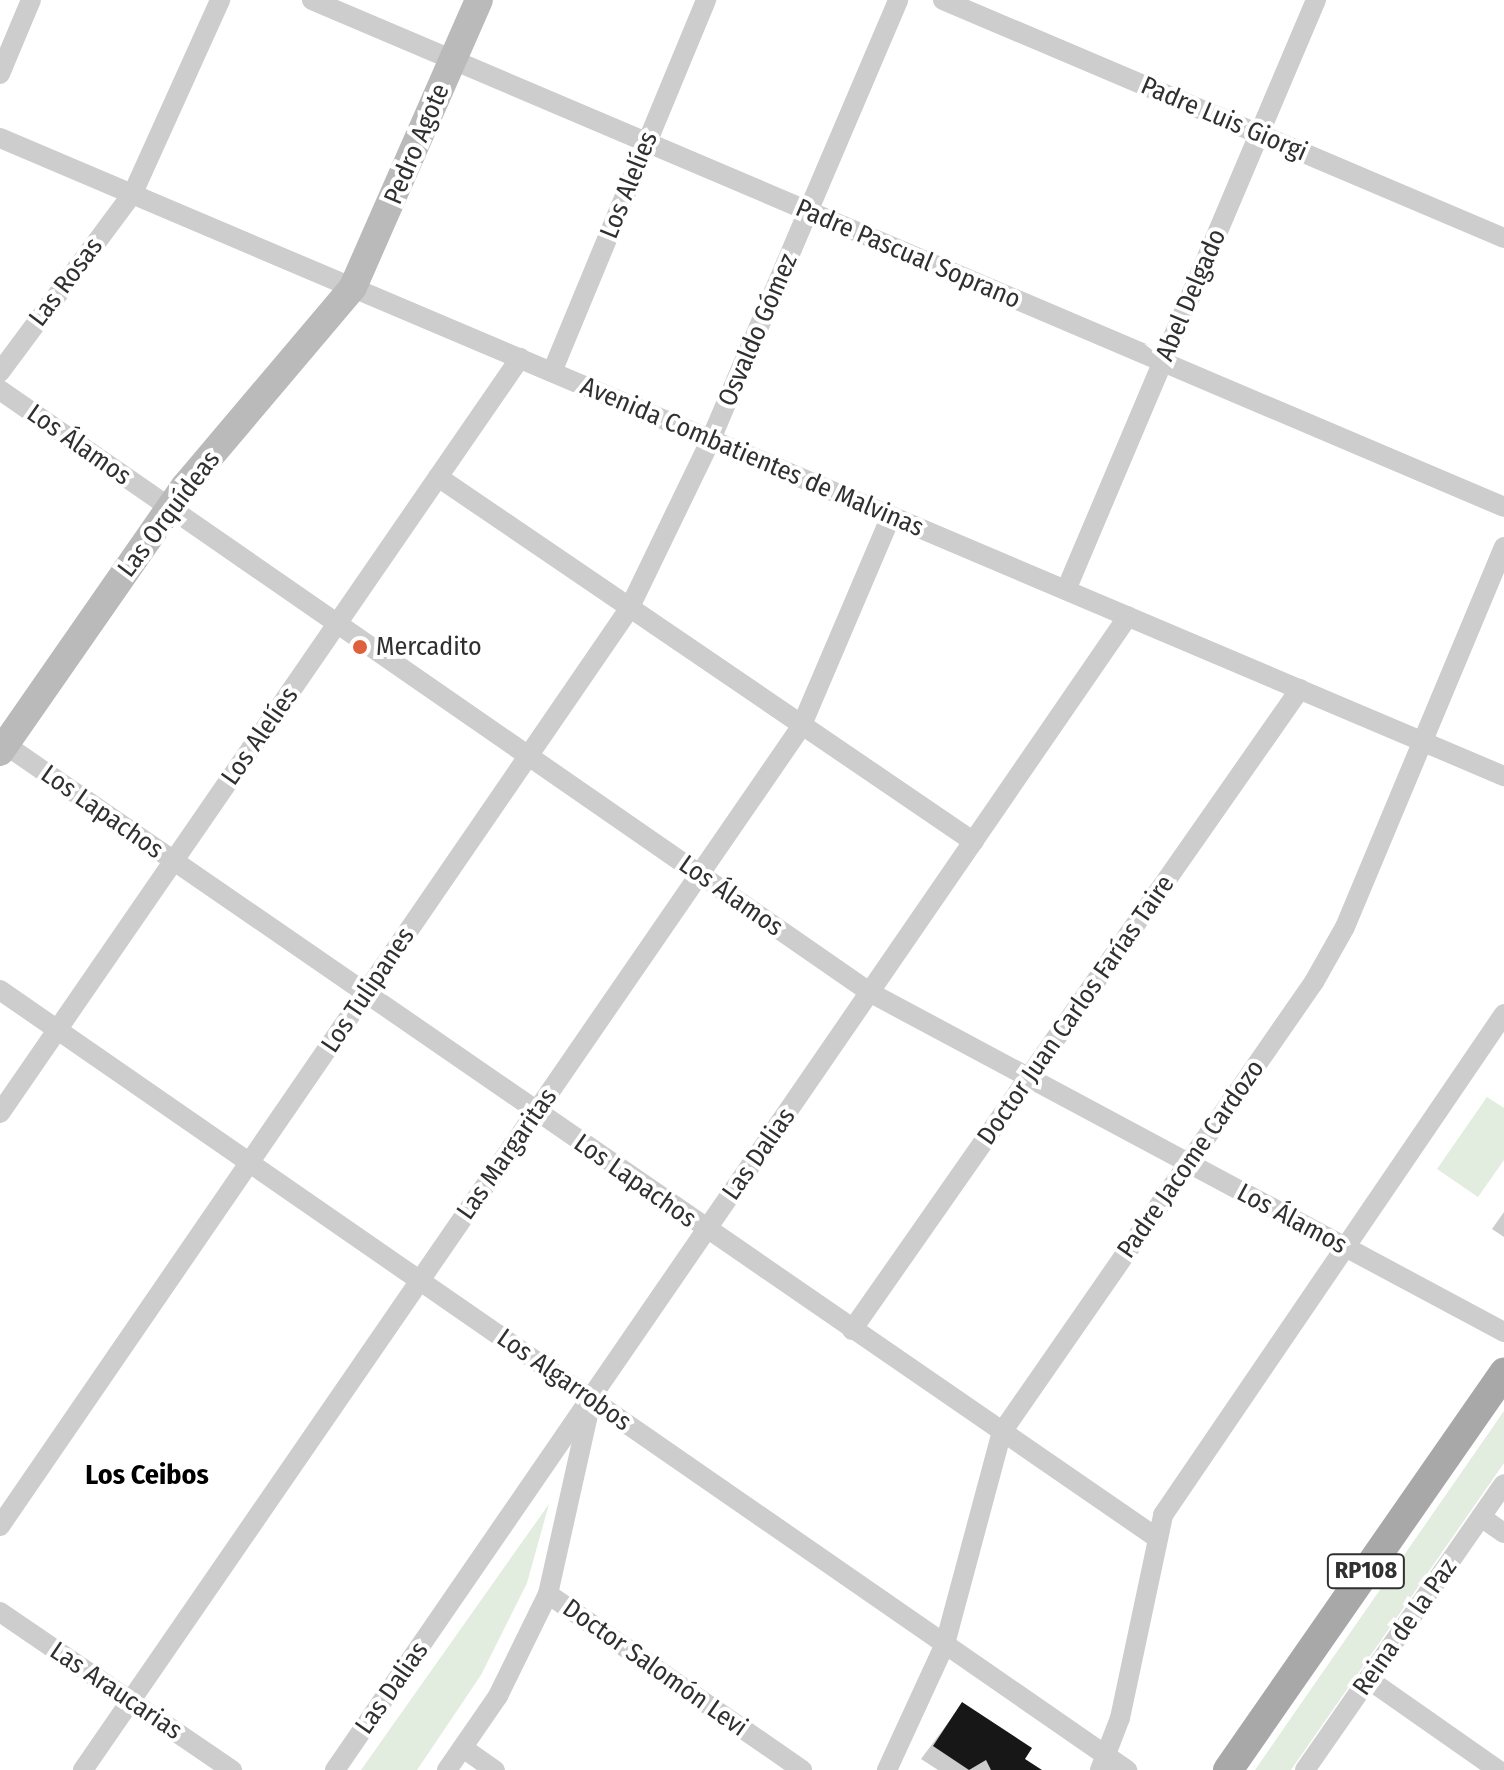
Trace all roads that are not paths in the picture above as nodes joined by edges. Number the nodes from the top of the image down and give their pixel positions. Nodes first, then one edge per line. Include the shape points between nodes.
1 (31, 0) edge
2 (220, 0) edge
3 (312, 0) edge
4 (479, 0) edge
5 (706, 0) edge
6 (898, 0) edge
7 (943, 0) edge
8 (1316, 0) edge
9 (453, 60) junction
10 (0, 74) edge
11 (1259, 134) junction
12 (0, 138) edge
13 (646, 142) junction
14 (133, 193) junction
15 (809, 211) junction
16 (1504, 238) edge
17 (353, 287) junction
18 (520, 358) junction
19 (1162, 362) junction
20 (0, 372) edge
21 (552, 372) junction
22 (0, 390) edge
23 (711, 439) junction
24 (438, 477) junction
25 (1504, 507) edge
26 (169, 508) junction
27 (891, 516) junction
28 (1504, 547) edge
29 (1066, 590) junction
30 (629, 609) junction
31 (1128, 616) junction
32 (337, 624) junction
33 (1300, 689) junction
34 (801, 727) junction
35 (1422, 741) junction
36 (2, 746) edge
37 (528, 756) junction
38 (1504, 776) edge
39 (974, 842) junction
40 (174, 862) junction
41 (700, 875) junction
42 (0, 990) edge
43 (871, 993) junction
44 (365, 994) junction
45 (1504, 1014) edge
46 (58, 1030) junction
47 (1030, 1078) junction
48 (536, 1112) junction
49 (0, 1113) edge
50 (250, 1163) junction
51 (1188, 1163) junction
52 (707, 1231) junction
53 (1346, 1248) junction
54 (420, 1280) junction
55 (852, 1330) junction
56 (1504, 1332) edge
57 (1504, 1373) edge
58 (591, 1399) junction
59 (1002, 1432) junction
60 (1504, 1484) edge
61 (1481, 1517) junction
62 (0, 1526) edge
63 (1504, 1533) edge
64 (1154, 1536) junction
65 (548, 1594) junction
66 (0, 1612) edge
67 (945, 1644) junction
68 (1368, 1679) junction
69 (130, 1701) junction
70 (463, 1748) junction
71 (1103, 1763) edge
72 (83, 1770) edge
73 (232, 1770) edge
74 (335, 1770) edge
75 (447, 1770) edge
76 (495, 1770) edge
77 (802, 1770) edge
78 (887, 1770) edge
79 (1127, 1770) edge
80 (1228, 1770) edge
81 (1305, 1770) edge
82 (1498, 1770) edge

1 - 10 street
2 - 14 street, Las Rosas
3 - 9 street, Padre Pascual Soprano
4 - 9 street, Pedro Agote
5 - 13 street, Los Alelíes
6 - 15 street, Osvaldo Gómez
7 - 11 street, Padre Luis Giorgi
8 - 11 street, Abel Delgado
9 - 13 street, Padre Pascual Soprano
9 - 17 street, Pedro Agote
11 - 16 street, Padre Luis Giorgi
11 - 19 street, Abel Delgado
12 - 14 street, Avenida Combatientes de Malvinas
13 - 15 street, Padre Pascual Soprano
13 - 21 street, Los Alelíes
14 - 17 street, Avenida Combatientes de Malvinas
14 - 20 street, Las Rosas
15 - 19 street, Padre Pascual Soprano
15 - 23 street, Osvaldo Gómez
17 - 18 street, Avenida Combatientes de Malvinas
17 - 26 street, Las Orquídeas
18 - 21 street, Avenida Combatientes de Malvinas
18 - 24 street, Los Alelíes
19 - 25 street, Padre Pascual Soprano
19 - 29 street, Abel Delgado
21 - 23 street, Avenida Combatientes de Malvinas
22 - 26 street, Los Álamos
23 - 27 street, Avenida Combatientes de Malvinas
23 - 30 street, Los Tulipanes
24 - 30 street
24 - 32 street, Los Alelíes
26 - 32 street, Los Álamos
26 - 36 street, Las Orquídeas
27 - 29 street, Avenida Combatientes de Malvinas
27 - 34 street, Las Margaritas
28 - 35 street, Padre Jacome Cardozo
29 - 31 street, Avenida Combatientes de Malvinas
30 - 34 street
30 - 37 street, Los Tulipanes
31 - 33 street, Avenida Combatientes de Malvinas
31 - 39 street, Las Dalias
32 - 37 street, Los Álamos
32 - 40 street, Los Alelíes
33 - 35 street, Avenida Combatientes de Malvinas
33 - 47 street, Doctor Juan Carlos Farías Taire
34 - 39 street
34 - 41 street, Las Margaritas
35 - 38 street, Avenida Combatientes de Malvinas
35 - 51 street, Padre Jacome Cardozo via 1314,982
36 - 40 street, Los Lapachos
37 - 41 street, Los Álamos
37 - 44 street, Los Tulipanes
39 - 43 street, Las Dalias
40 - 44 street, Los Lapachos
40 - 46 street, Los Alelíes
41 - 43 street, Los Álamos
41 - 48 street, Las Margaritas
42 - 46 street, Los Algarrobos
43 - 47 street, Los Álamos
43 - 52 street, Las Dalias
44 - 48 street, Los Lapachos
44 - 50 street, Los Tulipanes
45 - 53 street
46 - 49 street, Los Alelíes
46 - 50 street, Los Algarrobos
47 - 51 street, Los Álamos
47 - 55 street, Doctor Juan Carlos Farías Taire
48 - 52 street, Los Lapachos
48 - 54 street, Las Margaritas
50 - 54 street, Los Algarrobos
50 - 62 street, Los Tulipanes
51 - 53 street, Los Álamos
51 - 59 street, Padre Jacome Cardozo
52 - 55 street, Los Lapachos
52 - 58 street, Las Dalias
53 - 56 street, Los Álamos
53 - 64 street
54 - 58 street, Los Algarrobos
54 - 69 street, Las Margaritas
55 - 59 street, Los Lapachos
57 - 80 main road, RP108
58 - 65 street via 572,1512
58 - 67 street, Los Algarrobos
58 - 74 street, Las Dalias
59 - 64 street, Los Lapachos
59 - 67 street, Padre Jacome Cardozo
60 - 61 street, Reina de la Paz
61 - 63 street
61 - 68 street, Reina de la Paz
64 - 71 street
65 - 70 street via 498,1696
65 - 77 street, Doctor Salomón Levi
66 - 69 street, Las Araucarias
67 - 71 street, Los Algarrobos
67 - 78 street, Padre Jacome Cardozo
68 - 81 street, Reina de la Paz
68 - 82 street
69 - 72 street, Las Margaritas
69 - 73 street, Las Araucarias
70 - 75 street
70 - 76 street
71 - 79 street, Los Algarrobos

